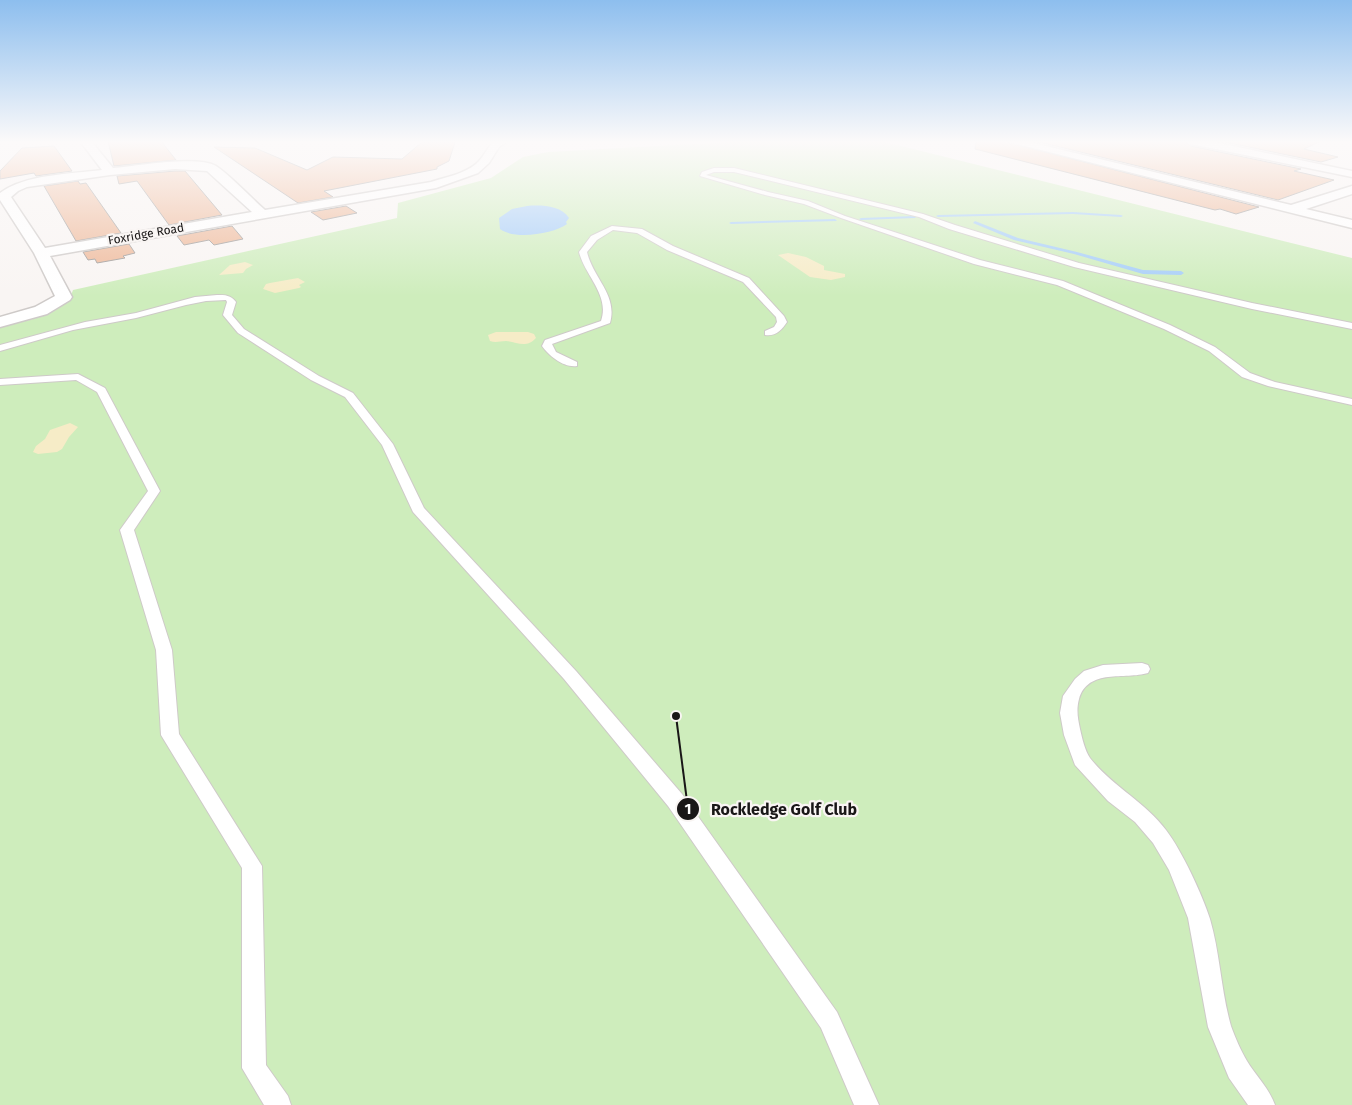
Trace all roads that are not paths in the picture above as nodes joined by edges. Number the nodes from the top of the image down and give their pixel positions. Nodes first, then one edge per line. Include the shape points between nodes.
1 (8, 193) edge
2 (238, 193) edge
3 (387, 193) edge
4 (762, 193) edge
5 (824, 193) edge
6 (1223, 193) edge
7 (1344, 193) edge
8 (1292, 209) junction
9 (261, 214) junction
10 (1265, 216) dead end
11 (1352, 224) edge
12 (41, 252) junction
13 (0, 322) edge
14 (1352, 326) edge
15 (768, 333) dead end
16 (0, 348) edge
17 (573, 364) dead end
18 (0, 382) edge
19 (1352, 402) edge
20 (1142, 670) dead end
21 (279, 1105) edge
22 (867, 1105) edge
23 (1263, 1105) edge

1 - 12 street via 4,196
2 - 9 street
3 - 9 street, Foxridge Road
4 - 19 lane via 806,202 977,262 1060,283 1167,326 1212,349 1246,375
5 - 14 lane via 921,215 1077,265
6 - 8 street
7 - 8 street
8 - 10 street
8 - 11 street
9 - 12 street, Foxridge Road
12 - 13 street via 64,297 37,314
15 - 17 lane via 778,329 782,322 780,316 746,280 670,248 639,230 612,228 594,238 583,252 608,305 605,323 548,342 553,354
16 - 22 lane via 37,336 214,296 228,298 232,302 227,315 241,331 315,378 349,395 387,444 418,509 570,675 675,800 829,1020
18 - 21 lane via 78,377 101,390 154,490 127,530 164,650 170,735 252,866 254,1068
20 - 23 lane via 1103,671 1080,682 1071,696 1068,713 1073,734 1081,760 1115,795 1142,816 1160,837 1177,866 1199,918 1220,1027 1238,1069

